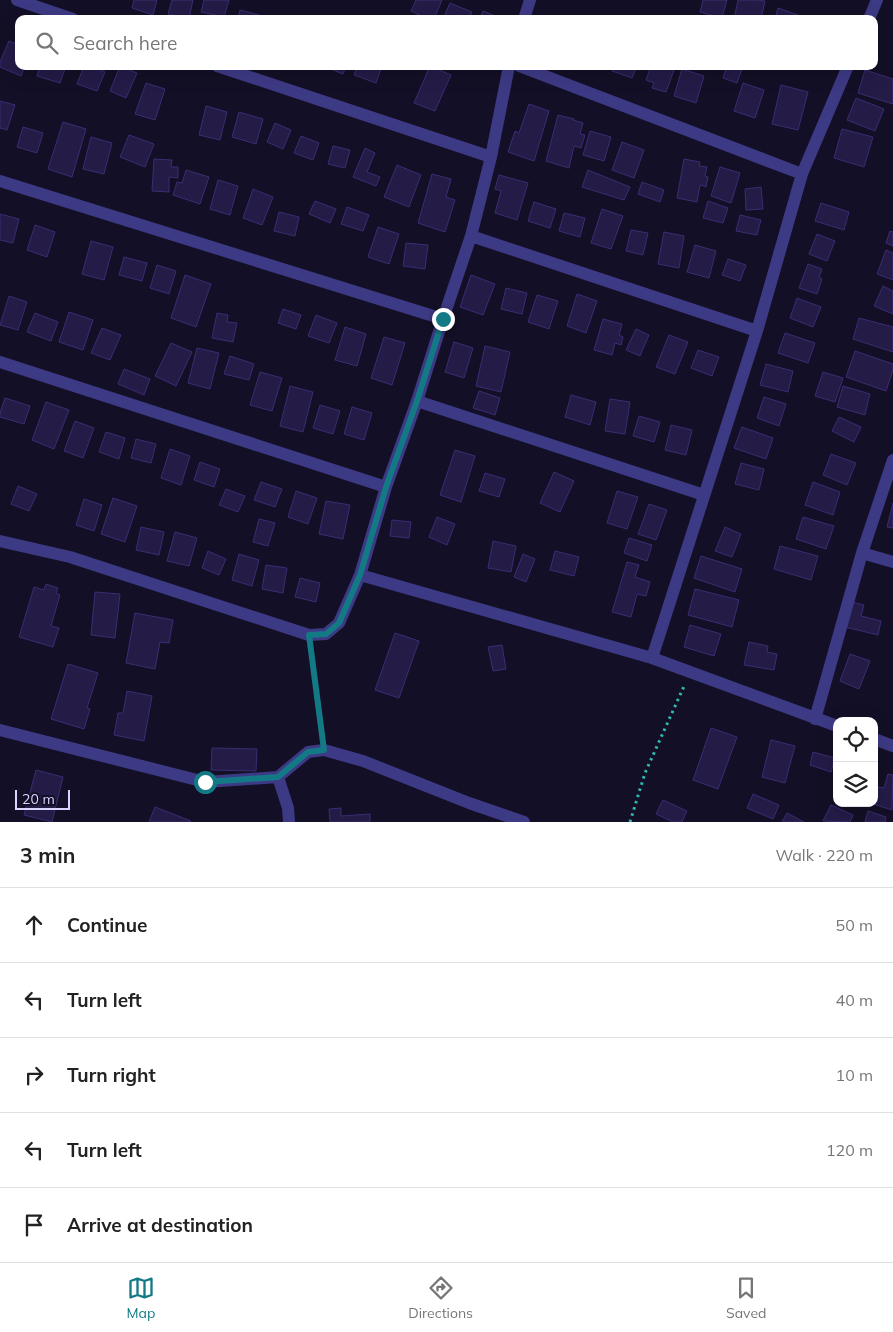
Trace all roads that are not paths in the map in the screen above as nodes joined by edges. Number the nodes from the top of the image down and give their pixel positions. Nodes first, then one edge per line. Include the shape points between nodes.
1 (17, 0) edge
2 (530, 0) edge
3 (877, 0) edge
4 (62, 15) edge
5 (525, 15) edge
6 (871, 15) edge
7 (229, 70) edge
8 (508, 70) edge
9 (529, 70) edge
10 (846, 70) edge
11 (491, 157) junction
12 (802, 174) junction
13 (0, 181) edge
14 (471, 236) junction
15 (443, 319) junction
16 (757, 331) junction
17 (0, 362) edge
18 (417, 401) junction
19 (893, 460) edge
20 (386, 487) junction
21 (704, 496) junction
22 (0, 541) edge
23 (862, 553) junction
24 (893, 562) edge
25 (360, 575) junction
26 (652, 658) junction
27 (815, 719) junction
28 (833, 725) edge
29 (0, 730) edge
30 (878, 740) edge
31 (893, 746) edge
32 (278, 777) junction
33 (289, 822) edge
34 (524, 822) edge

1 - 4 street
2 - 5 street
3 - 6 street
7 - 11 street
8 - 11 street
9 - 12 street
10 - 12 street
11 - 14 street
12 - 16 street
13 - 15 street
14 - 15 street
14 - 16 street
15 - 18 street
16 - 21 street
17 - 20 street
18 - 20 street
18 - 21 street
19 - 23 street
20 - 25 street
21 - 26 street
22 - 25 street via 70,557 309,635 326,634 339,623
23 - 24 street
23 - 27 street
25 - 26 street
26 - 27 street
27 - 28 street
29 - 32 street via 205,782
30 - 31 street
32 - 33 street
32 - 34 street via 308,752 324,750 363,761

